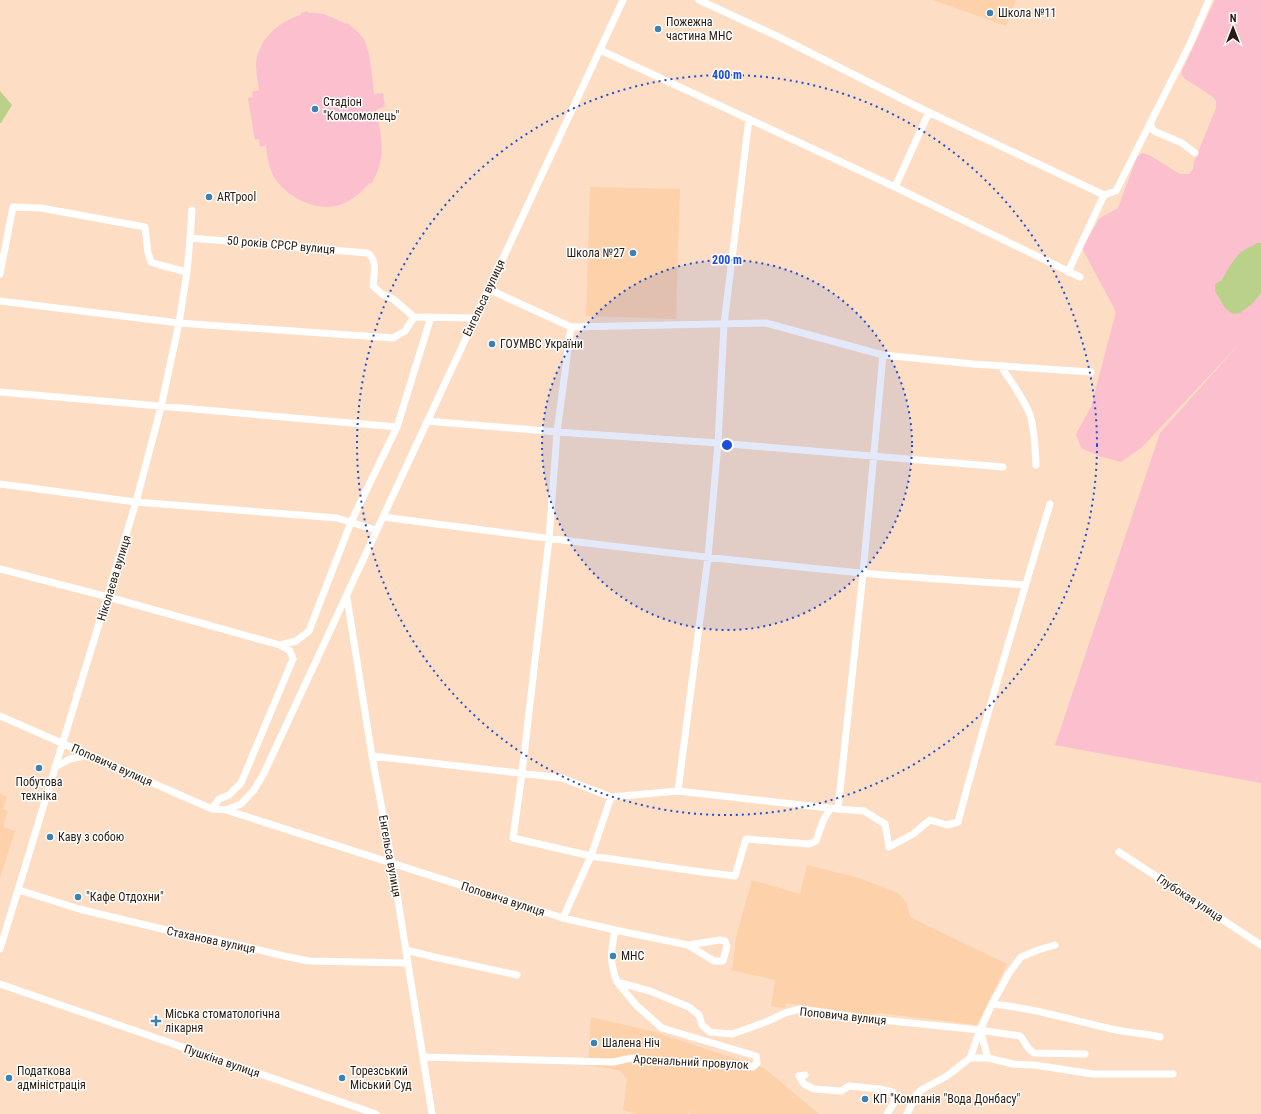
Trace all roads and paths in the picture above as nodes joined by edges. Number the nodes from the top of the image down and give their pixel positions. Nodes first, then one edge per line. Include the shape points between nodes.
1 (623, 0) edge
2 (699, 0) edge
3 (1209, 0) edge
4 (600, 50) junction
5 (929, 112) junction
6 (749, 119) junction
7 (1150, 123) junction
8 (1195, 153) dead end
9 (895, 187) junction
10 (1104, 195) junction
11 (192, 210) dead end
12 (190, 238) junction
13 (187, 272) junction
14 (1068, 272) junction
15 (0, 274) edge
16 (1080, 277) dead end
17 (488, 289) junction
18 (0, 301) edge
19 (414, 317) junction
20 (431, 317) junction
21 (475, 318) junction
22 (179, 323) junction
23 (724, 324) junction
24 (571, 327) junction
25 (883, 355) junction
26 (1001, 366) junction
27 (1091, 372) dead end
28 (0, 392) edge
29 (161, 407) junction
30 (427, 421) junction
31 (397, 427) junction
32 (557, 432) junction
33 (718, 443) junction
34 (874, 457) junction
35 (1036, 465) dead end
36 (1003, 467) dead end
37 (0, 484) edge
38 (136, 502) junction
39 (1050, 504) dead end
40 (383, 517) junction
41 (351, 522) junction
42 (376, 530) junction
43 (549, 539) junction
44 (708, 558) junction
45 (0, 569) edge
46 (863, 573) junction
47 (1026, 585) junction
48 (108, 597) junction
49 (347, 597) junction
50 (280, 645) junction
51 (0, 716) edge
52 (62, 743) junction
53 (89, 755) junction
54 (372, 756) junction
55 (56, 767) junction
56 (522, 773) junction
57 (678, 791) junction
58 (611, 797) junction
59 (212, 809) junction
60 (834, 809) junction
61 (226, 810) junction
62 (1119, 852) dead end
63 (591, 856) junction
64 (392, 863) junction
65 (19, 890) junction
66 (563, 918) junction
67 (615, 930) junction
68 (688, 945) junction
69 (1055, 945) dead end
70 (1261, 946) edge
71 (0, 949) edge
72 (406, 950) junction
73 (408, 962) junction
74 (517, 975) dead end
75 (617, 982) junction
76 (0, 984) edge
77 (992, 1004) junction
78 (980, 1030) junction
79 (1160, 1037) dead end
80 (1085, 1054) dead end
81 (423, 1057) junction
82 (970, 1058) junction
83 (988, 1058) junction
84 (1173, 1074) dead end
85 (805, 1075) dead end
86 (376, 1114) edge
87 (432, 1114) edge
88 (887, 1114) edge
89 (907, 1114) edge

1 - 4 street, Енгельса вулиця
2 - 5 street
3 - 7 street
4 - 6 street
4 - 17 street, Енгельса вулиця
5 - 9 street
5 - 10 street
6 - 9 street
6 - 23 street
7 - 8 street via 1153,130 1182,143
7 - 10 street via 1116,191
9 - 14 street
10 - 14 street
11 - 12 street, Ніколаєва вулиця
12 - 13 street, Ніколаєва вулиця
12 - 19 street, 50 років СРСР вулиця via 367,253 374,261 373,286
13 - 15 street via 151,262 145,227 41,208 13,207
13 - 22 street, Ніколаєва вулиця
14 - 16 street
17 - 21 street, Енгельса вулиця
17 - 24 street
18 - 22 street
19 - 20 street
19 - 22 street via 406,331 393,338
20 - 21 street
20 - 31 street
21 - 30 street, Енгельса вулиця
22 - 29 street, Ніколаєва вулиця
23 - 24 street
23 - 25 street via 766,324
23 - 33 street
24 - 32 street
25 - 26 street
25 - 34 street
26 - 27 street
26 - 35 street via 1030,414
28 - 29 street
29 - 31 street
29 - 38 street, Ніколаєва вулиця
30 - 32 street
30 - 40 street, Енгельса вулиця
31 - 41 street
32 - 33 street
32 - 43 street
33 - 34 street
33 - 44 street
34 - 36 street
34 - 46 street
37 - 38 street
38 - 41 street via 337,518
38 - 48 street, Ніколаєва вулиця
39 - 47 street
40 - 42 street, Енгельса вулиця
40 - 43 street
41 - 42 street
41 - 50 street via 309,631 296,641
42 - 49 street, Енгельса вулиця
43 - 44 street
43 - 56 street
44 - 46 street
44 - 57 street
45 - 48 street
46 - 47 street
46 - 60 street
47 - 60 street via 976,750 958,822 947,825 930,820 913,834 888,847 885,824 864,811
48 - 50 street
48 - 52 street, Ніколаєва вулиця
49 - 54 street, Енгельса вулиця
49 - 61 street, Енгельса вулиця via 264,773 254,790 241,804
50 - 59 street via 290,651 293,659 241,783 229,795 219,799
51 - 52 street, Поповича вулиця
52 - 53 street, Поповича вулиця
52 - 55 street, Ніколаєва вулиця
53 - 55 street via 70,759
53 - 59 street, Поповича вулиця
54 - 56 street
54 - 64 street, Енгельса вулиця
55 - 65 street, Ніколаєва вулиця
56 - 58 street via 562,778
56 - 63 street via 513,838
57 - 58 street
57 - 60 street
58 - 63 street
59 - 61 street, Поповича вулиця
60 - 63 street via 823,821 816,841 809,844 746,839 735,876
61 - 64 street, Поповича вулиця
62 - 70 street, Глубокая улица
63 - 66 street
64 - 66 street, Поповича вулиця
64 - 72 street, Енгельса вулиця
65 - 71 street, Ніколаєва вулиця
65 - 73 street, Стаханова вулиця via 79,909 309,961
66 - 67 street, Поповича вулиця
67 - 68 street, Поповича вулиця
67 - 75 street via 611,953 612,970
68 - 68 street, Поповича вулиця via 714,961 722,961 727,946 725,941 720,940
69 - 77 street via 1021,958 1009,973
72 - 73 street, Енгельса вулиця
72 - 74 street
73 - 81 street, Енгельса вулиця
75 - 78 street, Поповича вулиця via 650,990 689,1007 699,1015 702,1025 710,1032 717,1033 732,1034 800,1009
75 - 81 street, Арсенальний провулок via 637,1006 662,1028 756,1056 757,1063 754,1067 632,1058 613,1062
76 - 86 street, Пушкіна вулиця
77 - 78 street
77 - 79 street via 1025,1008 1125,1032
78 - 80 street, Поповича вулиця via 1020,1036 1028,1050 1034,1053
78 - 82 street
78 - 83 street
81 - 87 street, Енгельса вулиця
82 - 83 street
82 - 89 street via 947,1076 921,1090
83 - 84 street via 1013,1064 1093,1074
85 - 88 street via 799,1076 804,1084 814,1089 841,1091 849,1086 892,1092 894,1103

